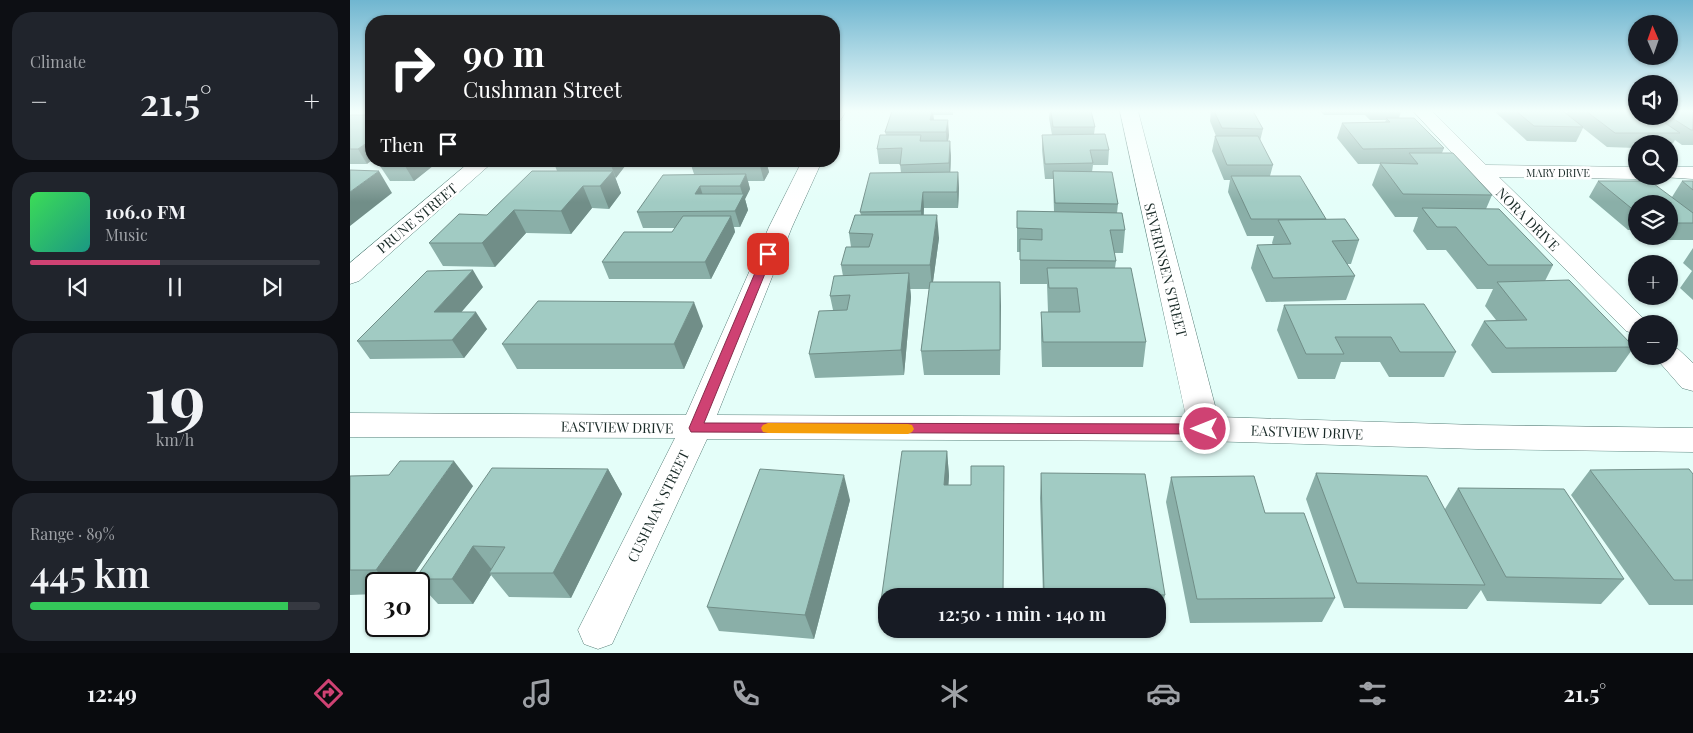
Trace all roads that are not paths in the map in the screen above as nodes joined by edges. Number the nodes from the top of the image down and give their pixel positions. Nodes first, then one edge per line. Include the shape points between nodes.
1 (1136, 141) edge
2 (1451, 141) edge
3 (477, 167) edge
4 (809, 167) edge
5 (1480, 171) junction
6 (1628, 172) edge
7 (1678, 173) edge
8 (1693, 173) edge
9 (350, 276) edge
10 (1628, 317) edge
11 (1677, 365) edge
12 (1693, 380) edge
13 (350, 425) edge
14 (696, 428) junction
15 (1205, 429) junction
16 (1693, 440) edge
17 (598, 630) dead end

1 - 15 street, SEVERINSEN STREET
2 - 5 street, NORA DRIVE
3 - 9 street, PRUNE STREET
4 - 14 street, CUSHMAN STREET via 760,271
5 - 6 street, MARY DRIVE
5 - 10 street, NORA DRIVE
7 - 8 street
11 - 12 street
13 - 14 street, EASTVIEW DRIVE
14 - 15 street, EASTVIEW DRIVE
14 - 17 street, CUSHMAN STREET
15 - 16 street, EASTVIEW DRIVE via 1477,438

